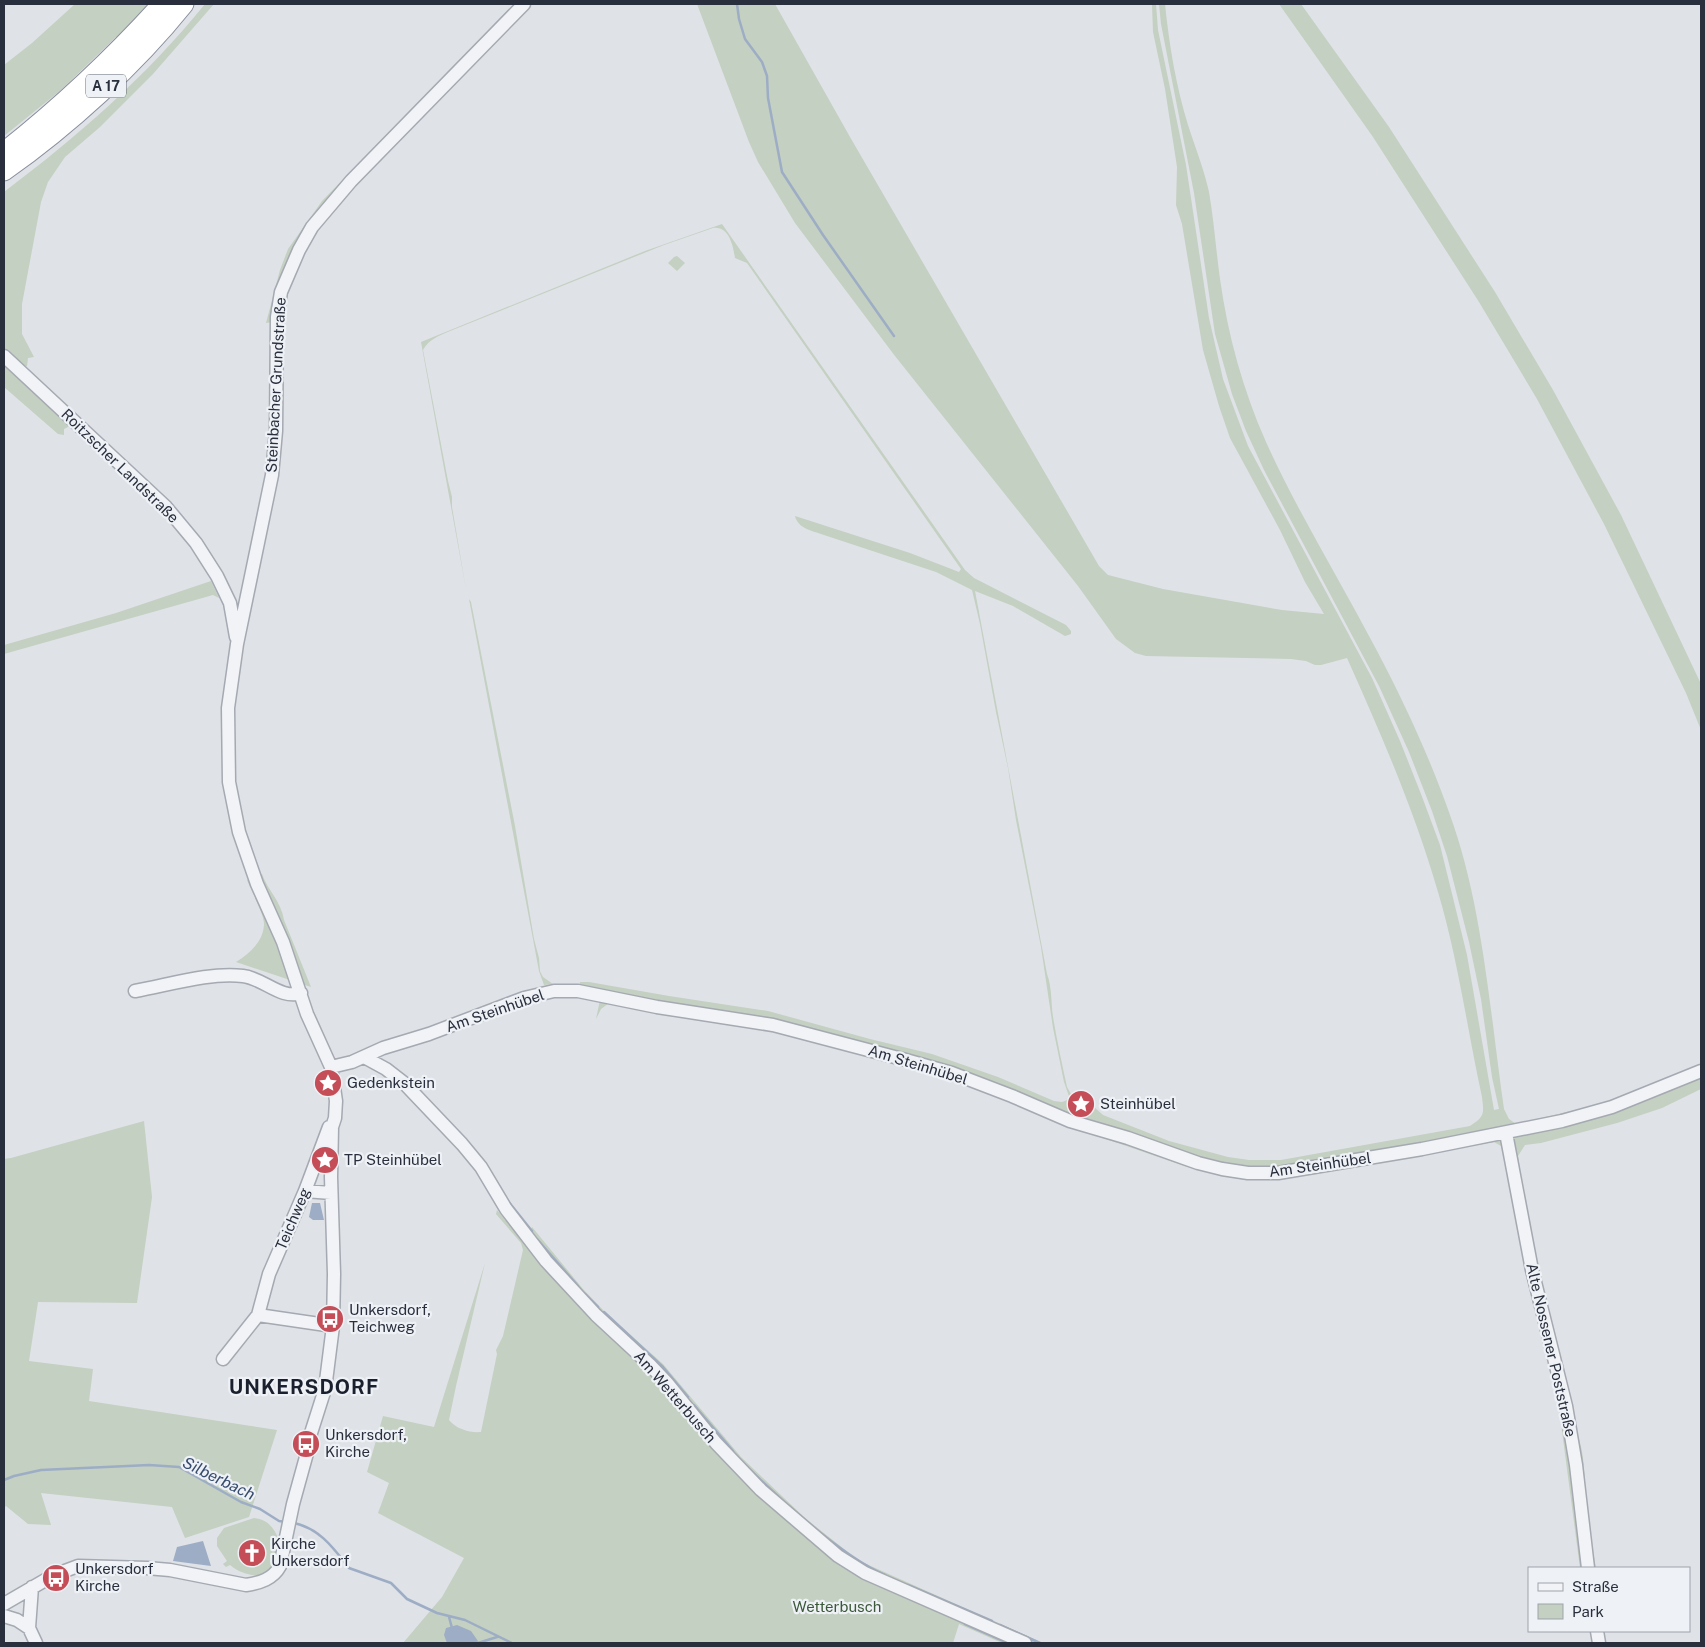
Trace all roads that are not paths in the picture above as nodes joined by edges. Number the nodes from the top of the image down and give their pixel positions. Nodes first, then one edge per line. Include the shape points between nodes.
1 (162, 4) edge
2 (184, 4) edge
3 (524, 4) edge
4 (4, 152) edge
5 (4, 171) edge
6 (4, 356) edge
7 (246, 601) junction
8 (230, 603) junction
9 (237, 644) junction
10 (299, 988) junction
11 (135, 991) dead end
12 (364, 1057) junction
13 (331, 1067) junction
14 (1701, 1071) edge
15 (332, 1127) junction
16 (1506, 1133) junction
17 (305, 1191) junction
18 (331, 1193) junction
19 (258, 1315) junction
20 (333, 1326) junction
21 (223, 1359) dead end
22 (1588, 1567) edge
23 (32, 1587) junction
24 (4, 1604) edge
25 (4, 1616) edge
26 (29, 1628) junction
27 (36, 1643) edge
28 (1025, 1643) edge

1 - 4 highway, A 17 via 71,97
2 - 5 highway, A 17 via 107,85 48,138
3 - 7 street, Steinbacher Grundstraße via 330,204 312,227 289,271 277,317 276,431 272,475
6 - 8 street, Roitzscher Landstraße via 166,507 196,543
7 - 8 street
7 - 9 street, Steinbacher Grundstraße
8 - 9 street, Roitzscher Landstraße
9 - 10 street via 228,708 230,782 239,832
10 - 11 street via 290,995 245,976 218,975
10 - 13 street
12 - 13 street, Am Steinhübel
12 - 16 street, Am Steinhübel via 524,998 554,991 578,991 773,1025 906,1060 952,1073 1070,1121 1222,1169 1278,1173
12 - 28 street, Am Wetterbusch via 386,1068 404,1083 462,1144 546,1261 596,1315 668,1384 716,1443 761,1490 819,1541 865,1573
13 - 15 street via 336,1101
14 - 16 street, Am Steinhübel via 1612,1107
15 - 17 street, Teichweg
15 - 18 street
16 - 22 street, Alte Nossener Poststraße via 1532,1270 1566,1406
17 - 18 street
17 - 19 street, Teichweg via 270,1274
18 - 20 street
19 - 20 street
19 - 21 street, Teichweg
20 - 23 street via 325,1389 311,1433 280,1566 268,1579 258,1584 246,1584 170,1570 78,1566
23 - 24 street
23 - 26 street
25 - 26 street
26 - 27 street

